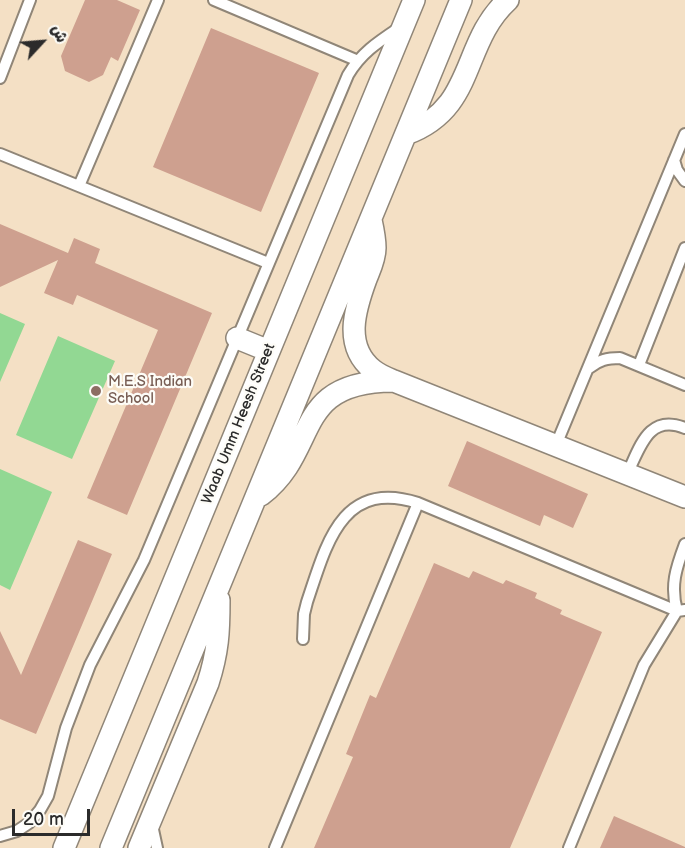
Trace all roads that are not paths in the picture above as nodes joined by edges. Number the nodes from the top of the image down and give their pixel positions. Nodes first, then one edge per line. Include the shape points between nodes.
1 (30, 0) edge
2 (158, 0) edge
3 (214, 0) edge
4 (414, 0) edge
5 (461, 0) edge
6 (508, 0) edge
7 (404, 25) junction
8 (356, 60) junction
9 (0, 78) edge
10 (406, 134) junction
11 (685, 134) edge
12 (0, 154) edge
13 (674, 160) junction
14 (685, 181) edge
15 (78, 186) junction
16 (370, 219) junction
17 (685, 248) edge
18 (268, 263) junction
19 (237, 338) junction
20 (269, 351) junction
21 (639, 365) junction
22 (589, 368) junction
23 (394, 381) junction
24 (685, 385) edge
25 (685, 428) edge
26 (556, 445) junction
27 (627, 474) junction
28 (685, 497) edge
29 (256, 499) junction
30 (418, 502) junction
31 (685, 544) edge
32 (219, 588) junction
33 (681, 610) edge
34 (303, 639) dead end
35 (151, 819) junction
36 (0, 836) edge
37 (64, 848) edge
38 (111, 848) edge
39 (139, 848) edge
40 (157, 848) edge
41 (275, 848) edge
42 (569, 848) edge

1 - 9 lane
2 - 15 lane
3 - 8 lane
4 - 7 street, Waab Umm Heesh Street
5 - 10 street
6 - 10 street via 487,24 453,100 432,121
7 - 8 lane
7 - 20 street, Waab Umm Heesh Street
8 - 18 lane
10 - 16 street
11 - 13 lane
12 - 15 lane
13 - 14 lane
13 - 22 lane
15 - 18 lane
16 - 23 street via 375,249 355,312 353,333 366,363
16 - 29 street
17 - 21 lane
18 - 19 lane
19 - 20 street
19 - 36 lane via 144,560 90,665 66,728 48,796 29,823
20 - 37 street, Waab Umm Heesh Street
21 - 22 lane via 609,358
21 - 24 lane
22 - 26 lane
23 - 26 street
23 - 29 street via 361,383 331,397 310,421 290,464
25 - 27 lane via 662,424 647,433
26 - 27 street
27 - 28 street
29 - 32 street
30 - 33 lane
30 - 34 lane via 404,498 375,499 356,507 340,522 306,602
30 - 41 lane
31 - 33 lane via 672,590
32 - 35 street via 219,641 208,683
32 - 38 street
33 - 42 lane via 644,665
35 - 39 street
35 - 40 lane

